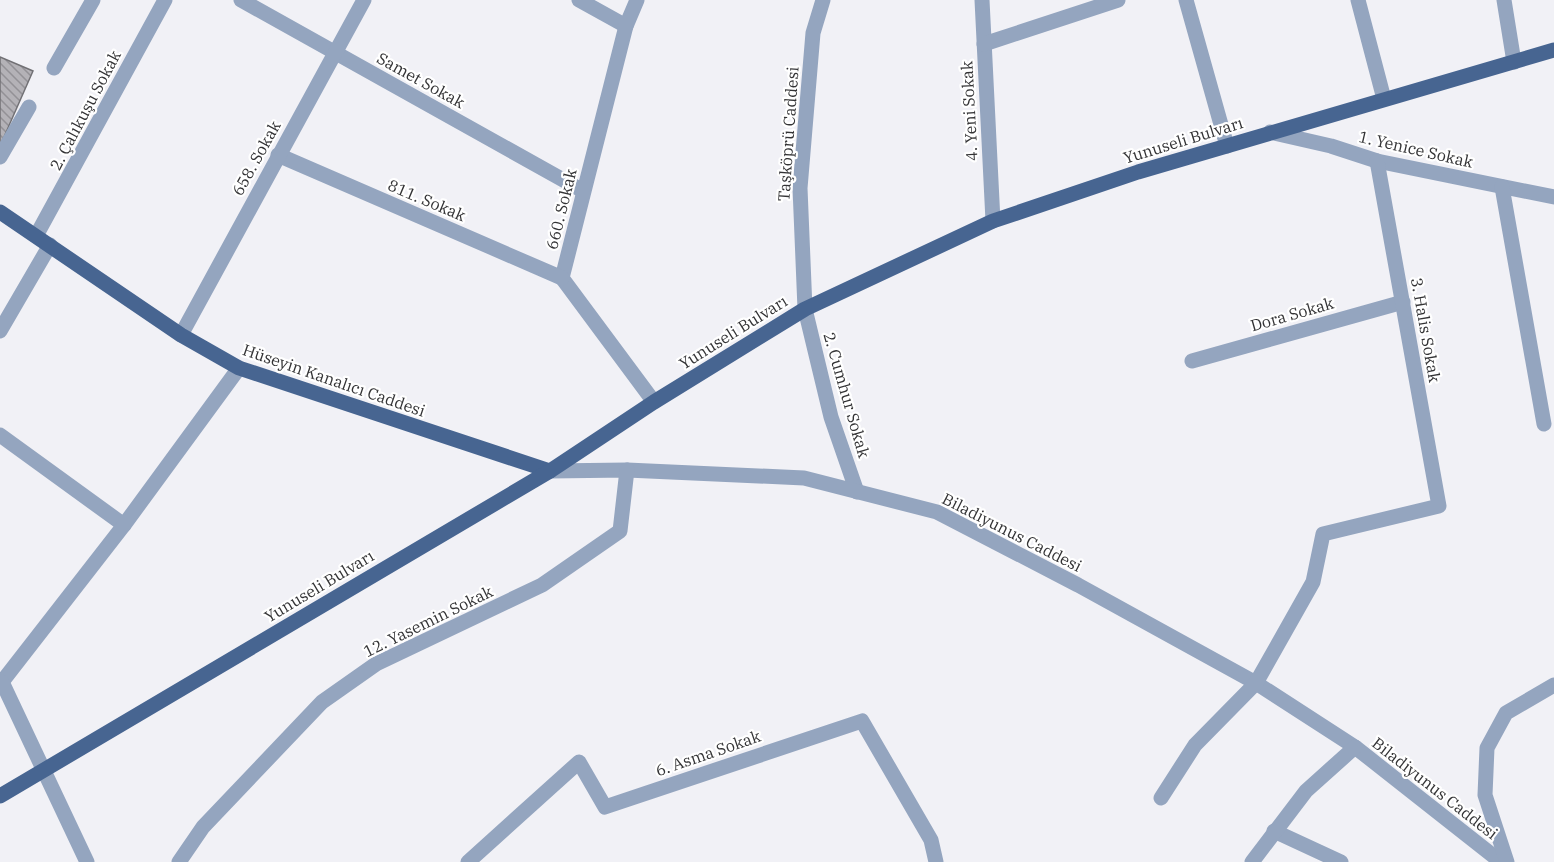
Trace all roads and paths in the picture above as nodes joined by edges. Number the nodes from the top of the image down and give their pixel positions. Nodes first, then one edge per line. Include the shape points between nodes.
1 (93, 0) edge
2 (165, 0) edge
3 (241, 0) edge
4 (364, 0) edge
5 (579, 0) edge
6 (637, 0) edge
7 (823, 0) edge
8 (982, 0) edge
9 (1118, 0) edge
10 (1186, 0) edge
11 (1358, 0) edge
12 (1504, 0) edge
13 (626, 26) junction
14 (984, 44) junction
15 (1554, 50) edge
16 (335, 53) junction
17 (1514, 62) junction
18 (54, 68) dead end
19 (1384, 99) junction
20 (29, 107) dead end
21 (1270, 132) junction
22 (1227, 146) junction
23 (278, 155) junction
24 (0, 157) edge
25 (1377, 161) junction
26 (1502, 187) junction
27 (583, 191) junction
28 (1554, 197) edge
29 (0, 212) edge
30 (993, 221) junction
31 (36, 236) junction
32 (50, 245) junction
33 (562, 278) junction
34 (1402, 302) junction
35 (805, 309) junction
36 (0, 332) edge
37 (181, 335) junction
38 (1192, 362) dead end
39 (238, 368) junction
40 (654, 402) junction
41 (1544, 424) dead end
42 (0, 435) edge
43 (627, 470) junction
44 (550, 471) junction
45 (857, 492) junction
46 (124, 525) junction
47 (1, 683) edge
48 (1256, 683) junction
49 (1554, 685) edge
50 (1355, 747) junction
51 (42, 770) junction
52 (0, 796) edge
53 (1161, 798) dead end
54 (1274, 831) junction
55 (87, 862) edge
56 (178, 862) edge
57 (468, 862) edge
58 (936, 862) edge
59 (1252, 862) edge
60 (1341, 862) edge
61 (1501, 862) edge
62 (1508, 862) edge

1 - 18 street
2 - 31 street, 2. Çalıkuşu Sokak
3 - 16 street, Samet Sokak
4 - 16 street, 658. Sokak
5 - 13 street
6 - 13 street, 660. Sokak
7 - 35 street, Taşköprü Caddesi via 813,33 800,188
8 - 14 street, 4. Yeni Sokak
9 - 14 street
10 - 22 street
11 - 19 street
12 - 17 street
13 - 27 street, 660. Sokak
14 - 30 street, 4. Yeni Sokak
15 - 17 main road, Yunuseli Bulvarı
16 - 23 street, 658. Sokak
16 - 27 street, Samet Sokak
17 - 19 main road, Yunuseli Bulvarı
19 - 21 main road, Yunuseli Bulvarı
20 - 24 street
21 - 22 main road, Yunuseli Bulvarı
21 - 25 street, 1. Yenice Sokak
22 - 30 main road, Yunuseli Bulvarı
23 - 33 street, 811. Sokak
23 - 37 street, 658. Sokak
25 - 26 street, 1. Yenice Sokak
25 - 34 street, 3. Halis Sokak
26 - 28 street, 1. Yenice Sokak
26 - 41 street
27 - 33 street, 660. Sokak
29 - 31 main road, Hüseyin Kanalıcı Caddesi
30 - 35 main road, Yunuseli Bulvarı
31 - 32 main road, Hüseyin Kanalıcı Caddesi
32 - 36 street
32 - 37 main road, Hüseyin Kanalıcı Caddesi
33 - 40 street
34 - 38 street, Dora Sokak
34 - 48 street, 3. Halis Sokak via 1439,506 1323,534 1313,582
35 - 40 main road, Yunuseli Bulvarı
35 - 45 street, 2. Cumhur Sokak via 831,417
37 - 39 main road, Hüseyin Kanalıcı Caddesi
39 - 44 main road, Hüseyin Kanalıcı Caddesi
39 - 46 street
40 - 44 main road, Yunuseli Bulvarı
42 - 46 street
43 - 44 street, Biladiyunus Caddesi
43 - 45 street, Biladiyunus Caddesi via 804,478
43 - 56 street, 12. Yasemin Sokak via 620,531 542,585 376,664 322,702 203,827
44 - 51 main road, Yunuseli Bulvarı
45 - 48 street, Biladiyunus Caddesi via 937,512
46 - 47 street
47 - 51 street
48 - 50 street, Biladiyunus Caddesi
48 - 53 street via 1195,744
49 - 62 street, Biladiyunus Caddesi via 1506,713 1487,748 1485,795
50 - 54 street via 1306,791
50 - 61 street, Biladiyunus Caddesi
51 - 52 main road, Yunuseli Bulvarı
51 - 55 street
54 - 59 street
54 - 60 street
57 - 58 street, 6. Asma Sokak via 579,762 605,807 862,721 931,840

